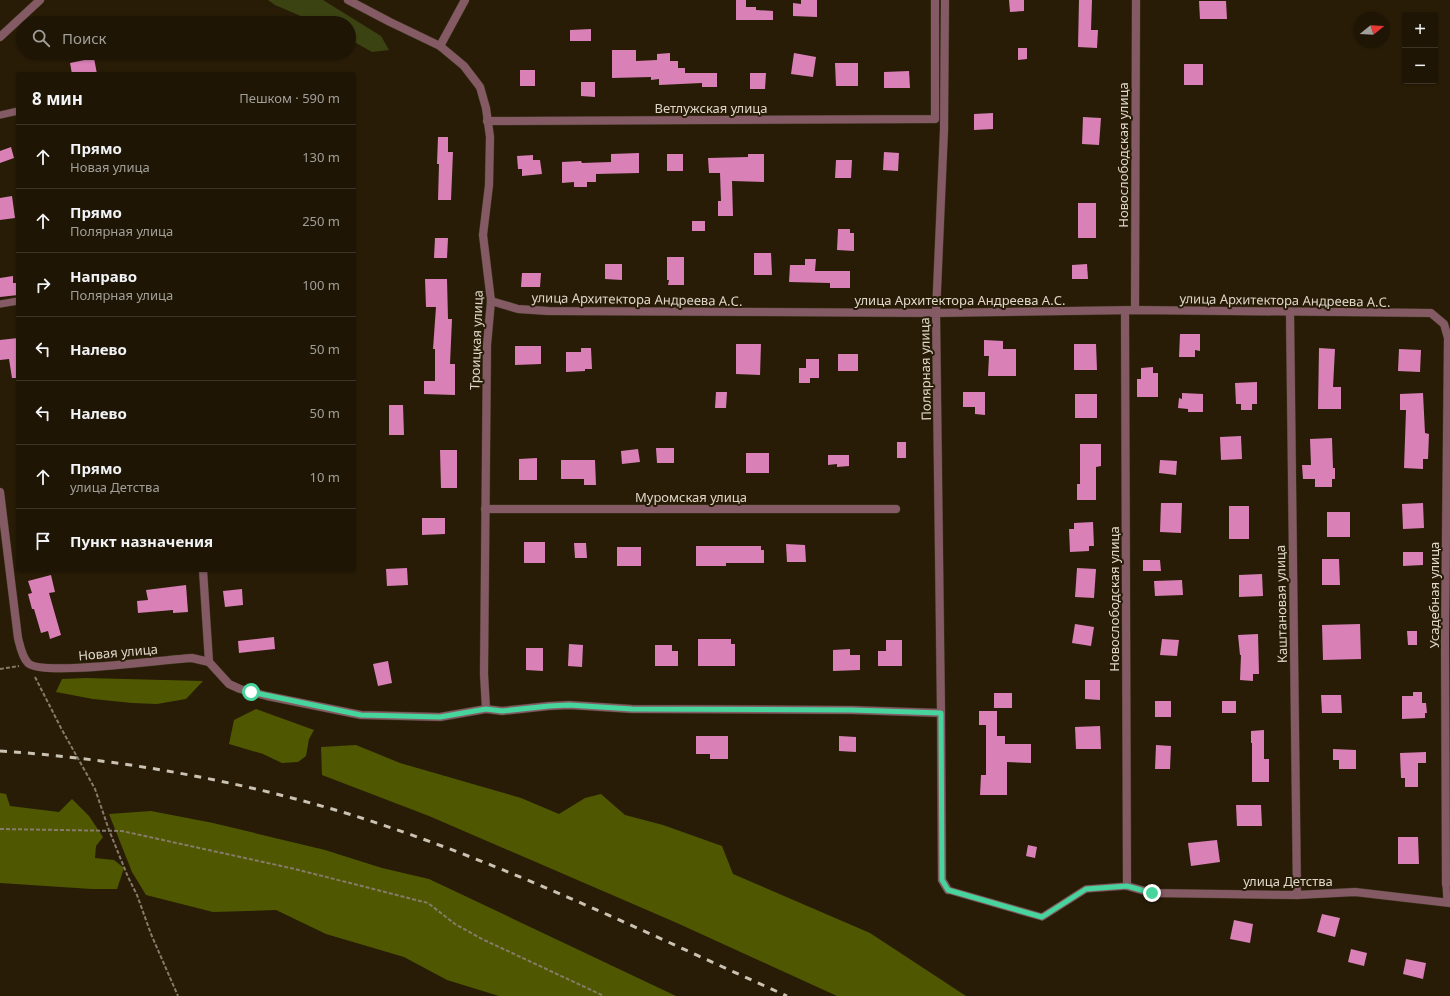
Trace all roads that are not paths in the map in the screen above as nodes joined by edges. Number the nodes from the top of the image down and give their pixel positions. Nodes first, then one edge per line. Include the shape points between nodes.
1 (40, 0) edge
2 (348, 0) edge
3 (465, 0) edge
4 (935, 0) edge
5 (945, 0) edge
6 (1136, 0) edge
7 (23, 16) edge
8 (16, 22) edge
9 (0, 37) edge
10 (440, 46) junction
11 (16, 112) edge
12 (0, 115) edge
13 (487, 121) junction
14 (16, 301) edge
15 (491, 301) junction
16 (0, 304) edge
17 (1135, 310) junction
18 (1125, 311) junction
19 (1290, 312) junction
20 (936, 313) junction
21 (1431, 313) joint
22 (0, 492) edge
23 (485, 509) junction
24 (896, 509) dead end
25 (203, 572) edge
26 (209, 662) junction
27 (486, 709) junction
28 (941, 713) junction
29 (1448, 777) edge
30 (1446, 884) joint
31 (1127, 886) junction
32 (948, 890) joint
33 (1297, 895) junction
34 (1448, 902) edge

1 - 7 street
2 - 10 street, Троицкая улица
3 - 10 street
4 - 13 street, Ветлужская улица via 936,119
5 - 20 street, Полярная улица via 944,130
6 - 17 street, Новослободская улица
8 - 9 street
10 - 13 street, Троицкая улица via 464,66 480,87
11 - 12 lane
13 - 15 street, Троицкая улица via 490,137 489,185 484,235
14 - 16 lane
15 - 20 street, улица Архитектора Андреева А.С. via 518,309 548,311
15 - 23 street, Троицкая улица
17 - 18 street, улица Архитектора Андреева А.С.
17 - 19 street, улица Архитектора Андреева А.С.
18 - 20 street, улица Архитектора Андреева А.С.
18 - 31 street, Новослободская улица
19 - 21 street, улица Архитектора Андреева А.С.
19 - 33 street, Каштановая улица
20 - 28 street, Полярная улица
21 - 29 street, Усадебная улица via 1444,324 1448,338
22 - 26 street, Новая улица via 18,638 29,664 56,669 179,658
23 - 24 street, Муромская улица
23 - 27 street, Троицкая улица
25 - 26 street
26 - 27 street via 229,684 240,689 361,715 440,717
27 - 28 street via 502,711 569,705 632,709
28 - 32 street, Полярная улица via 942,880
29 - 30 street, Усадебная улица
30 - 34 lane
31 - 32 lane via 1086,889 1042,917
31 - 33 street, улица Детства via 1152,893
33 - 34 street, улица Детства via 1356,892

